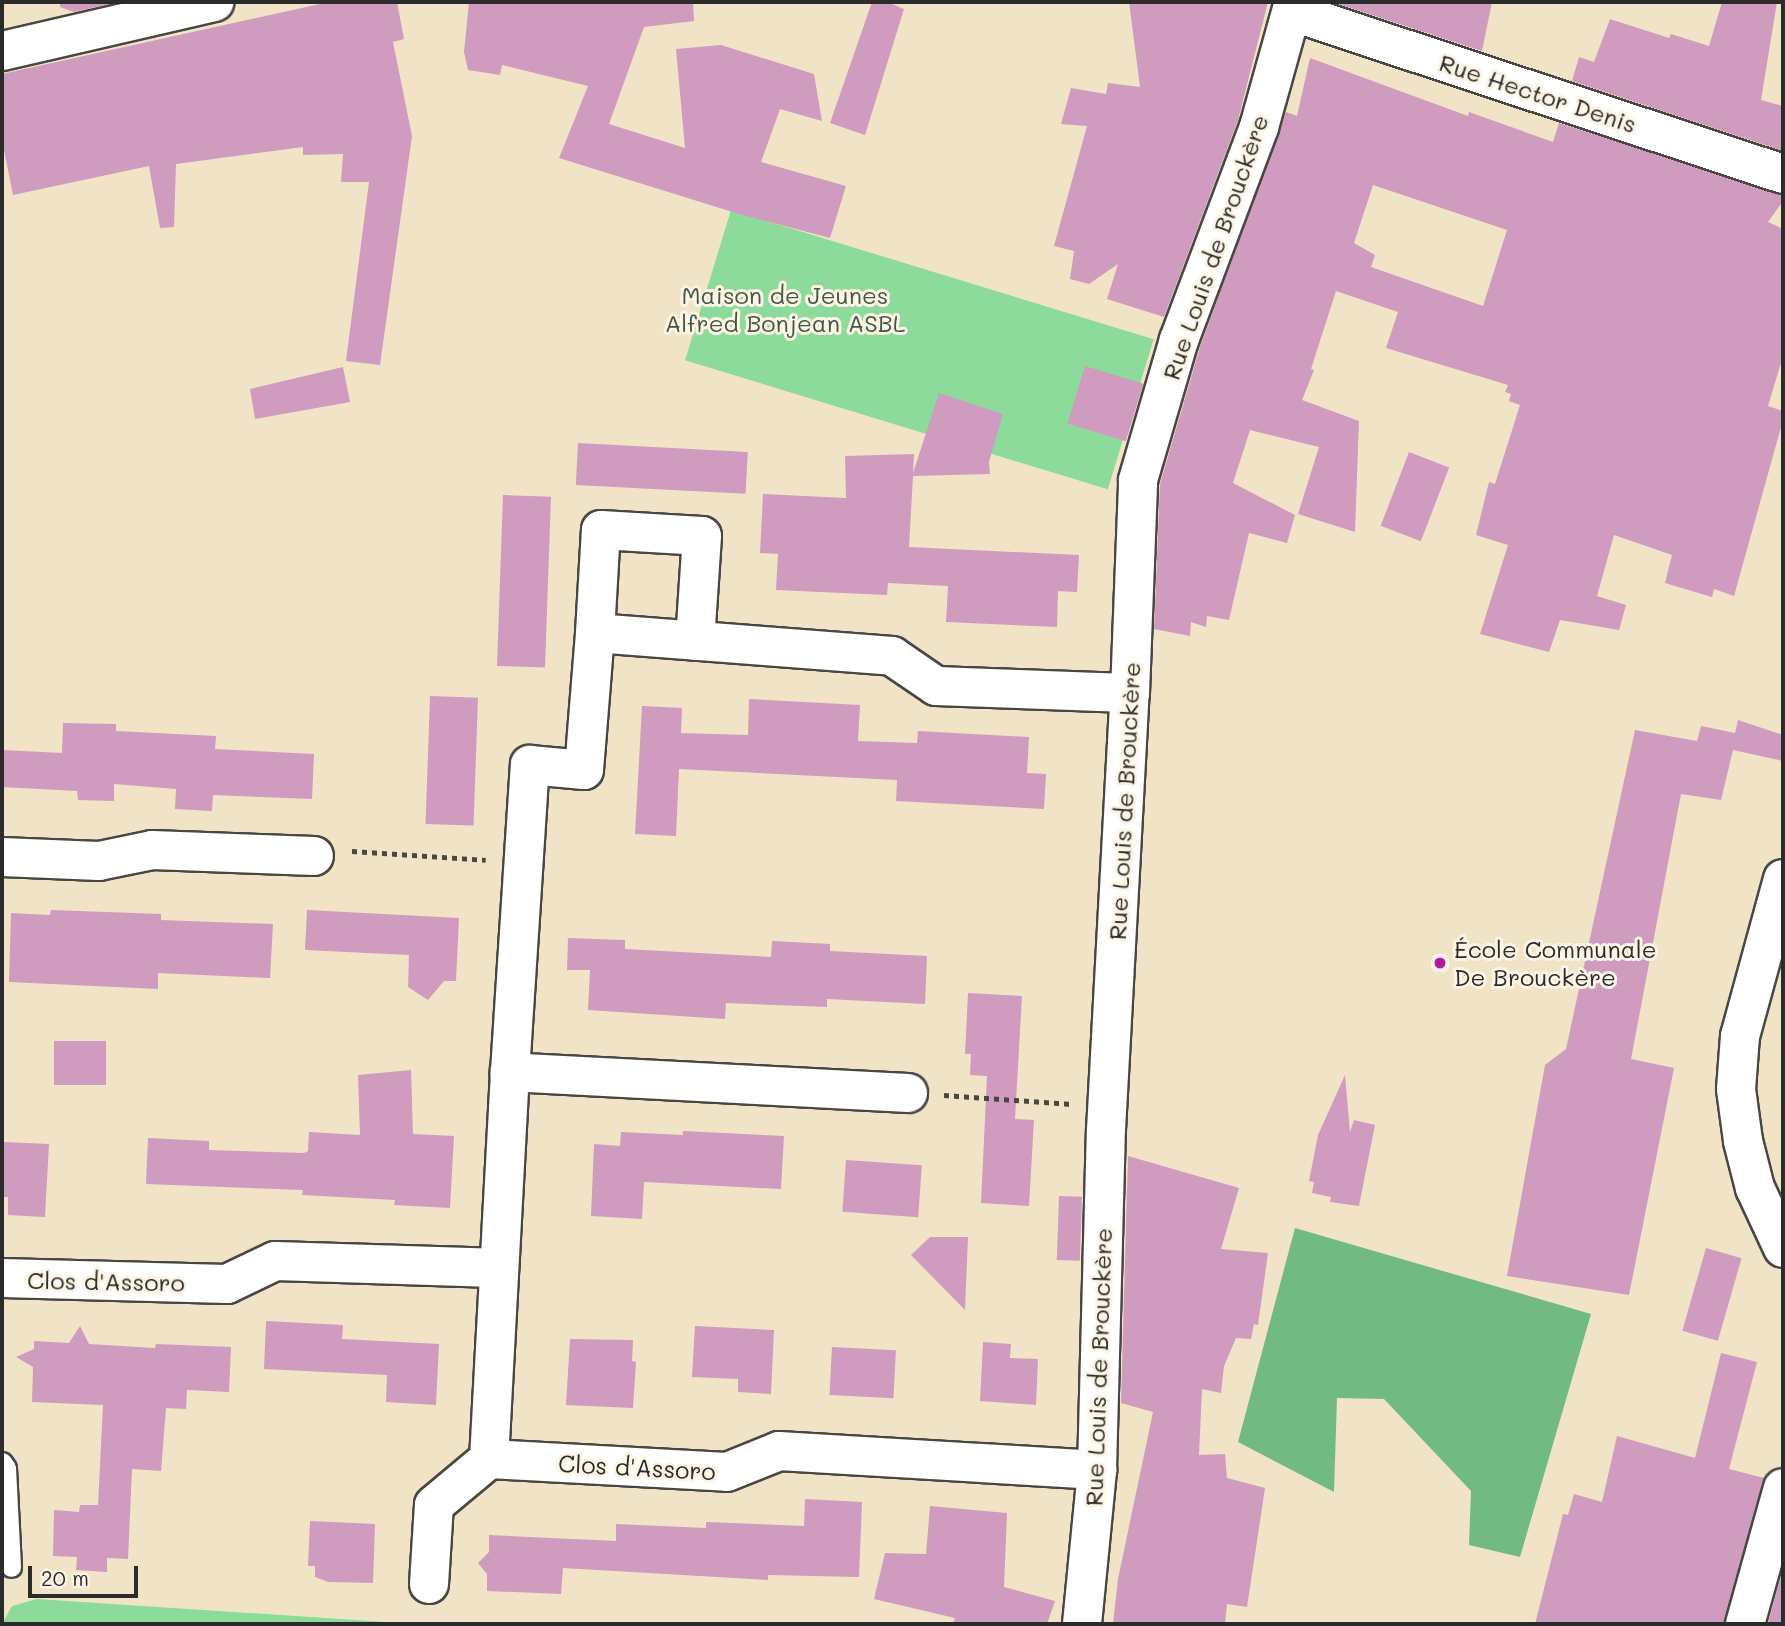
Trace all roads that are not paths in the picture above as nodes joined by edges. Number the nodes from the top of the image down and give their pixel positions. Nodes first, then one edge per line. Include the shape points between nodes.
1 (214, 2) edge
2 (1293, 7) edge
3 (2, 51) edge
4 (1783, 174) edge
5 (595, 633) junction
6 (695, 641) junction
7 (1130, 693) junction
8 (314, 856) road end
9 (2, 858) edge
10 (1783, 879) edge
11 (1767, 983) edge
12 (510, 1072) junction
13 (908, 1093) road end
14 (1782, 1239) edge
15 (499, 1268) junction
16 (2, 1278) edge
17 (489, 1459) junction
18 (2, 1462) edge
19 (1097, 1470) junction
20 (1783, 1488) edge
21 (11, 1567) dead end
22 (429, 1584) dead end
23 (1082, 1624) edge
24 (1745, 1624) edge

1 - 3 street
2 - 4 street, Rue Hector Denis
2 - 7 street, Rue Louis de Brouckère via 1259,127 1179,340 1138,480
5 - 6 street
5 - 6 street via 601,530 702,537
5 - 12 street via 584,770 530,765
6 - 7 street via 892,656 936,686
7 - 19 street, Rue Louis de Brouckère via 1107,1106
8 - 9 street via 152,850 99,861
10 - 11 street
11 - 14 street via 1740,1036 1736,1089 1755,1188
12 - 13 street
12 - 15 street
15 - 16 street, Clos d'Assoro via 275,1261 226,1284
15 - 17 street
17 - 19 street, Clos d'Assoro via 727,1472 779,1451
17 - 22 street via 434,1505
18 - 21 lane
19 - 23 street, Rue Louis de Brouckère
20 - 24 street

